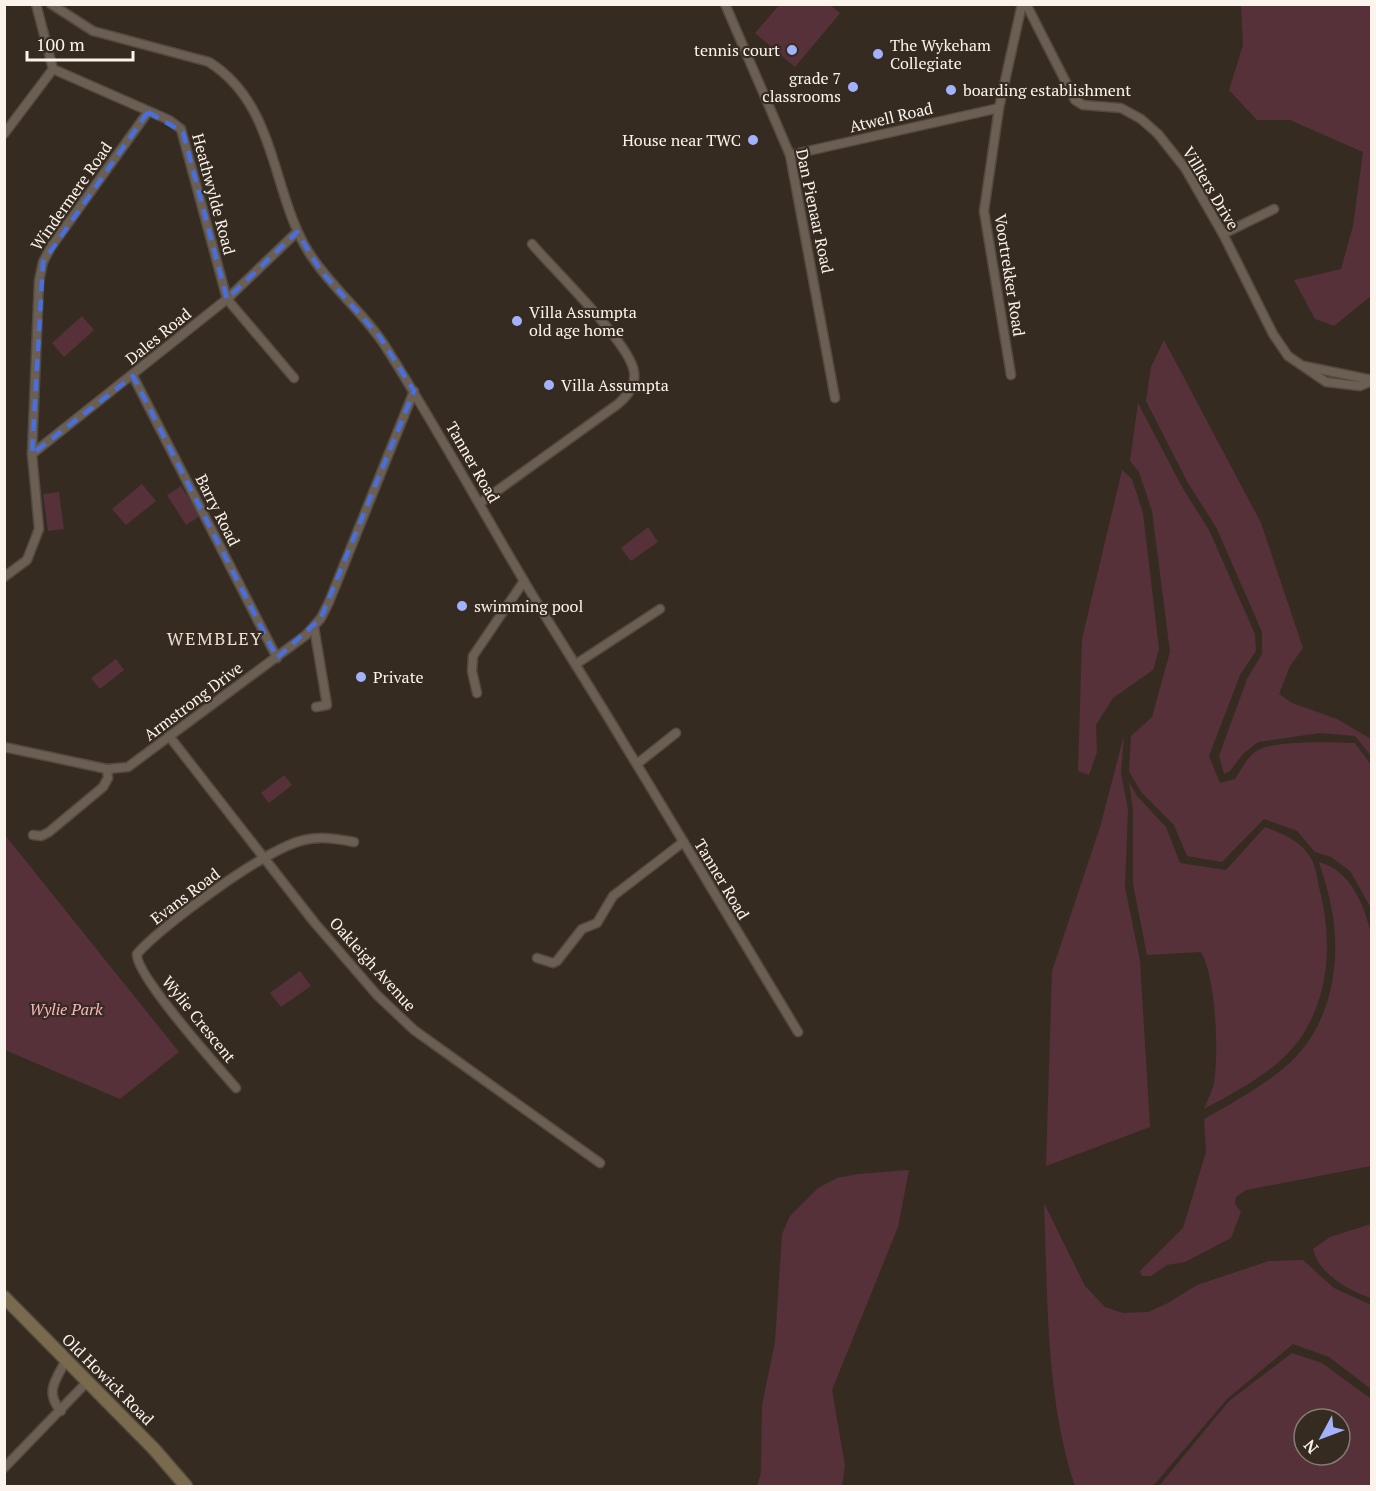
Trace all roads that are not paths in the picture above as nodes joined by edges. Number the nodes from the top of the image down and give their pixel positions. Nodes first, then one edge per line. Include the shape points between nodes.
1 (36, 4) edge
2 (51, 4) edge
3 (725, 4) edge
4 (1024, 4) edge
5 (53, 69) junction
6 (999, 108) junction
7 (148, 112) junction
8 (4, 134) edge
9 (790, 155) junction
10 (1274, 209) dead end
11 (297, 232) junction
12 (1223, 234) junction
13 (532, 244) dead end
14 (227, 299) junction
15 (1011, 375) dead end
16 (133, 376) junction
17 (294, 378) dead end
18 (1371, 380) edge
19 (414, 391) junction
20 (835, 398) dead end
21 (32, 454) junction
22 (480, 503) junction
23 (4, 577) edge
24 (524, 581) junction
25 (660, 609) dead end
26 (314, 627) junction
27 (277, 658) junction
28 (576, 664) junction
29 (477, 693) dead end
30 (316, 707) dead end
31 (676, 733) dead end
32 (169, 736) junction
33 (4, 747) edge
34 (637, 764) junction
35 (107, 770) junction
36 (33, 835) dead end
37 (354, 842) dead end
38 (682, 843) junction
39 (265, 857) junction
40 (537, 958) dead end
41 (140, 967) joint
42 (798, 1032) dead end
43 (236, 1088) dead end
44 (600, 1163) dead end
45 (4, 1297) edge
46 (66, 1360) junction
47 (87, 1382) junction
48 (61, 1411) junction
49 (4, 1468) edge
50 (186, 1486) edge

1 - 5 street
2 - 11 street, Tanner Road via 93,31 198,57 221,69 247,101 264,131
3 - 9 street, Dan Pienaar Road
4 - 6 street, Voortrekker Road
4 - 12 street, Villiers Drive via 1076,100 1083,105 1121,108 1151,128 1185,168
5 - 7 street, Heathwylde Road
5 - 8 street
6 - 9 street, Atwell Road
6 - 15 street, Voortrekker Road via 984,211
7 - 14 street, Heathwylde Road via 169,120 183,132
7 - 21 street, Windermere Road via 43,262
9 - 20 street, Dan Pienaar Road
10 - 12 street
11 - 14 street, Dales Road
11 - 19 street, Tanner Road via 321,271 380,338
12 - 18 street, Villiers Drive via 1277,342 1288,356 1303,366
13 - 22 street via 616,338 632,363 633,382 618,404
14 - 16 street, Dales Road
14 - 17 street, Heathwylde Road
16 - 21 street, Dales Road
16 - 27 street, Barry Road
19 - 22 street, Tanner Road
19 - 26 street, Armstrong Drive via 329,602
21 - 23 street, Windermere Road via 37,539 27,560
22 - 24 street, Tanner Road
24 - 28 street, Tanner Road
24 - 29 street via 473,656
25 - 28 street
26 - 27 street, Armstrong Drive
26 - 30 street via 327,705
27 - 32 street, Armstrong Drive
28 - 34 street, Tanner Road
31 - 34 street
32 - 35 street, Armstrong Drive via 128,767
32 - 39 street, Oakleigh Avenue
33 - 35 street, Armstrong Drive
34 - 38 street, Tanner Road
35 - 36 street via 106,784 96,794 49,832
37 - 39 street, Evans Road via 313,838
38 - 40 street via 613,896 597,922 582,929 557,961
38 - 42 street, Tanner Road
39 - 41 street, Evans Road via 142,949 137,957
39 - 44 street, Oakleigh Avenue via 349,965 401,1019
41 - 43 street, Wylie Crescent
45 - 46 main road, Old Howick Road
46 - 47 main road, Old Howick Road
46 - 48 street via 52,1393
47 - 48 street
47 - 50 main road, Old Howick Road
48 - 49 street

